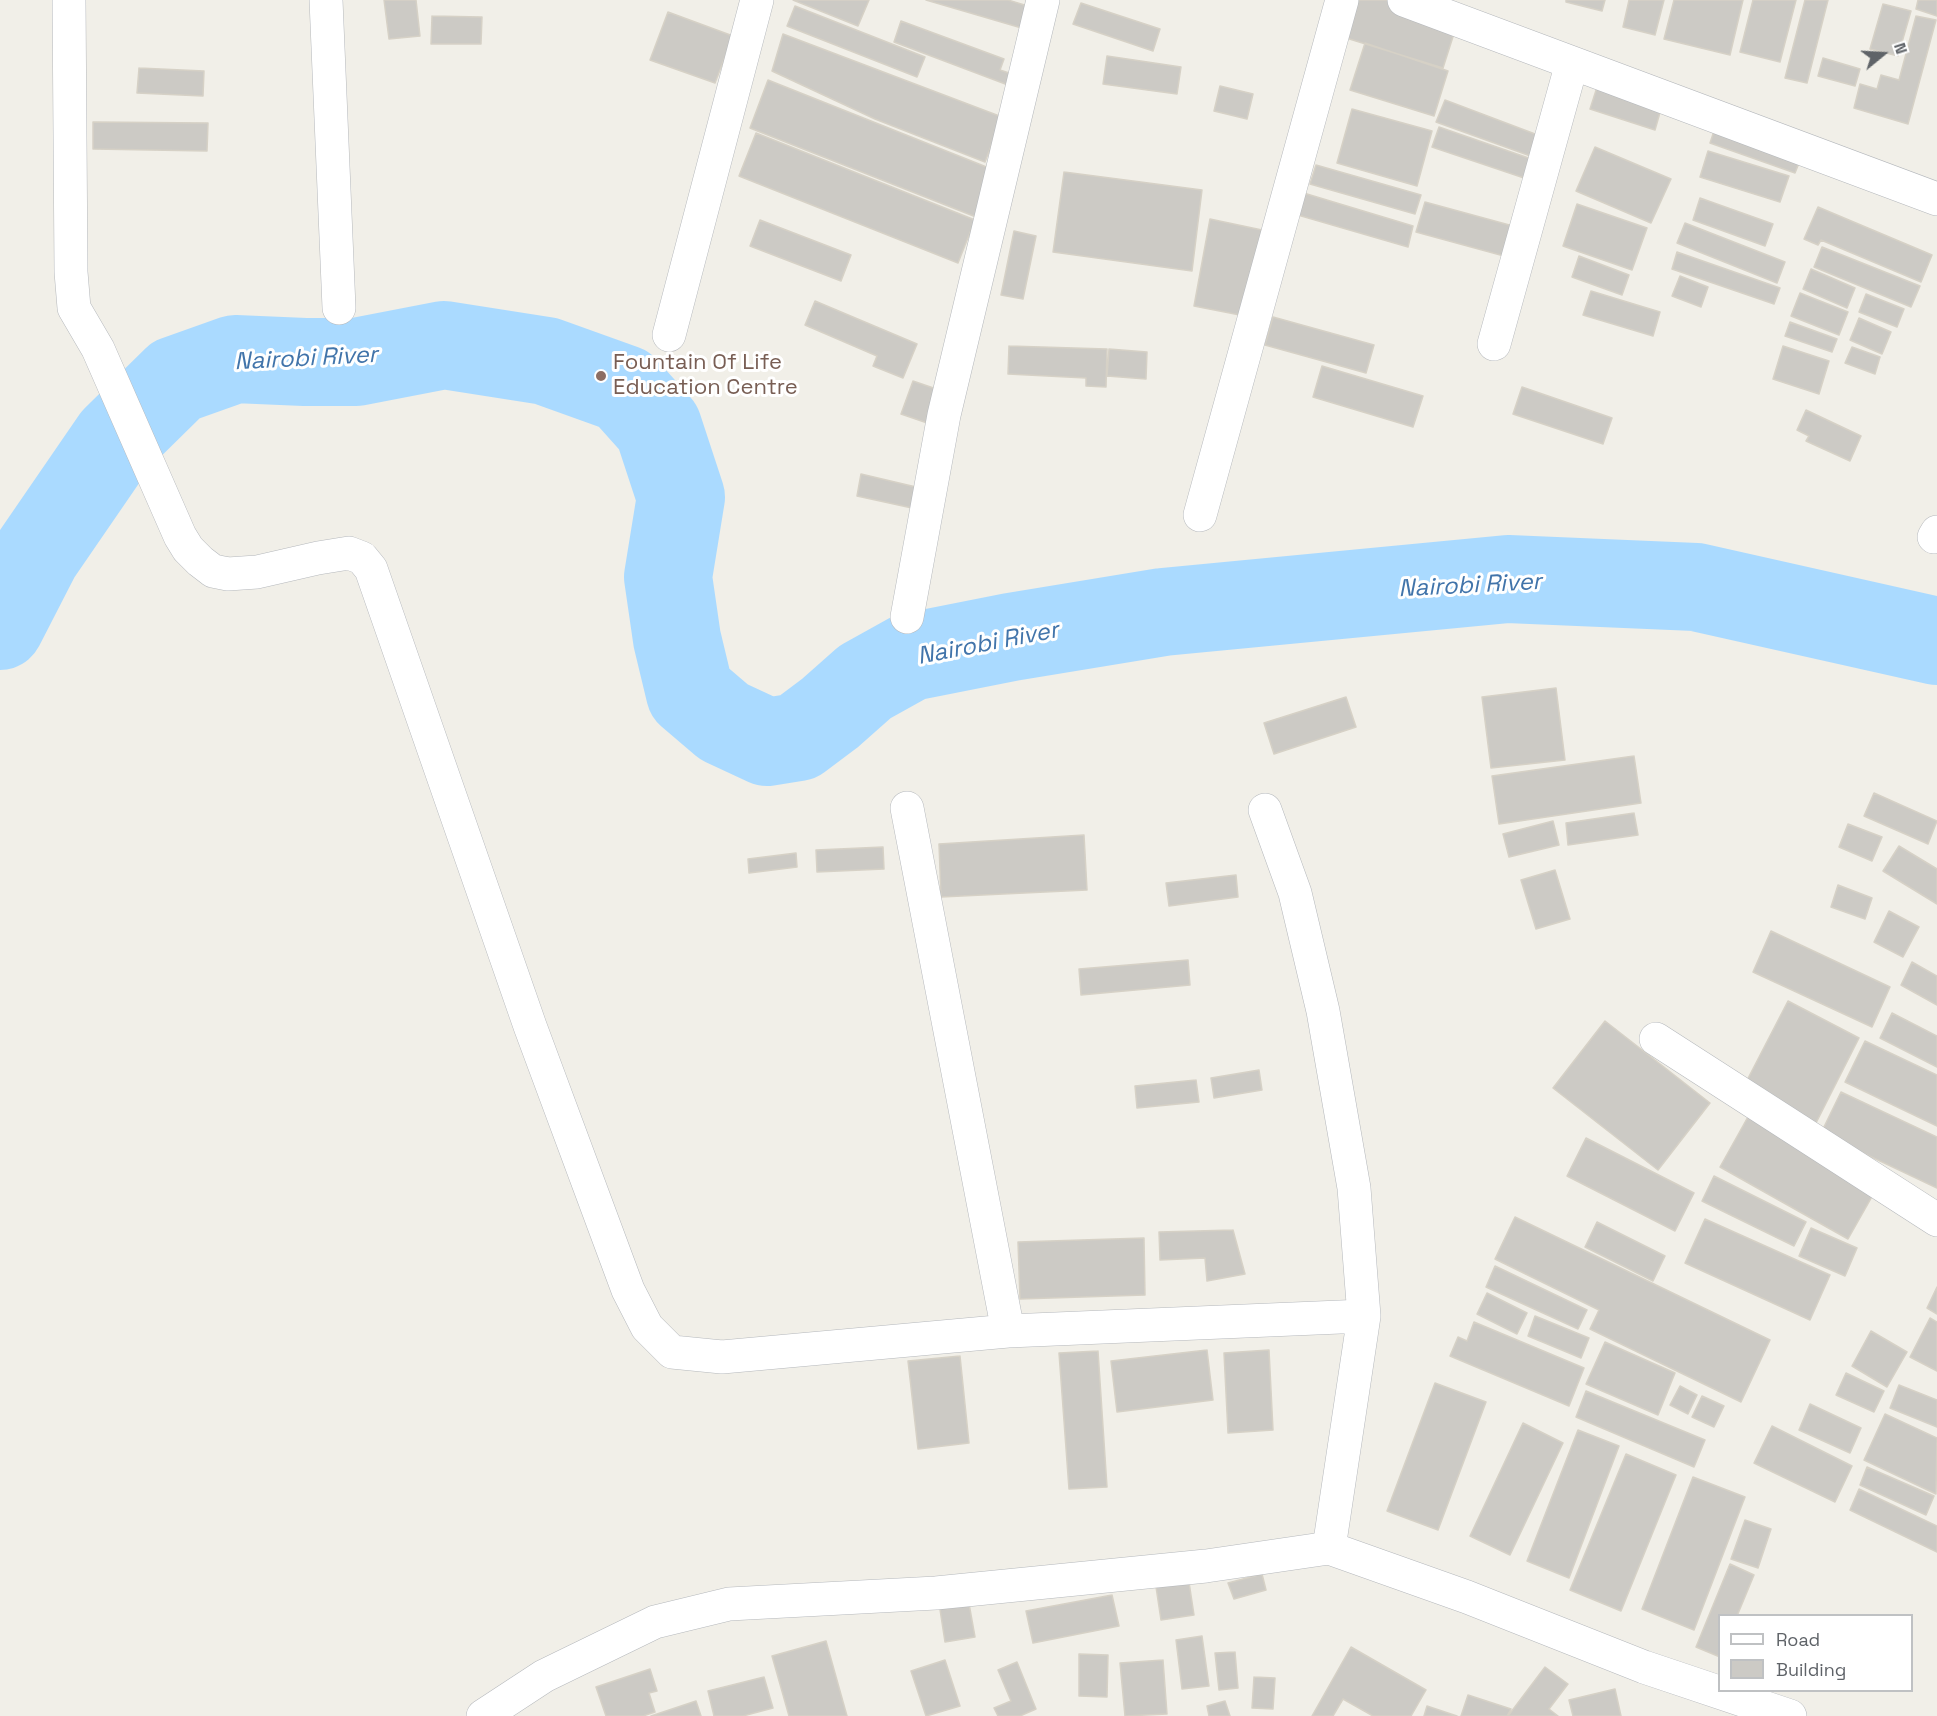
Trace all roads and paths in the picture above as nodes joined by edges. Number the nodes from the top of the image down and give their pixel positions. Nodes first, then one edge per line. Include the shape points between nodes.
1 (69, 0) edge
2 (326, 0) edge
3 (757, 0) edge
4 (1043, 0) edge
5 (1342, 0) edge
6 (1404, 0) edge
7 (1572, 63) junction
8 (1937, 199) edge
9 (339, 308) dead end
10 (669, 335) dead end
11 (1494, 344) dead end
12 (1200, 515) dead end
13 (907, 617) dead end
14 (907, 808) dead end
15 (1265, 810) dead end
16 (1656, 1039) dead end
17 (1937, 1220) edge
18 (1364, 1316) junction
19 (1008, 1331) junction
20 (1329, 1548) junction
21 (1718, 1692) edge
22 (1718, 1692) edge
23 (483, 1716) edge
24 (1790, 1716) edge

1 - 19 street via 74,308 98,349 180,536 200,561 213,571 228,574 349,553 362,558 371,569 531,1026 628,1290 647,1328 672,1352 722,1357
2 - 9 street
3 - 10 street
4 - 13 street via 944,415
5 - 12 street
6 - 7 street
7 - 8 street
7 - 11 street
14 - 19 street
15 - 18 street via 1295,893 1323,1011 1354,1188
16 - 17 street
18 - 19 street
18 - 20 street
20 - 22 street
20 - 23 street via 1206,1566 936,1593 729,1604 655,1622 544,1676
21 - 24 street

